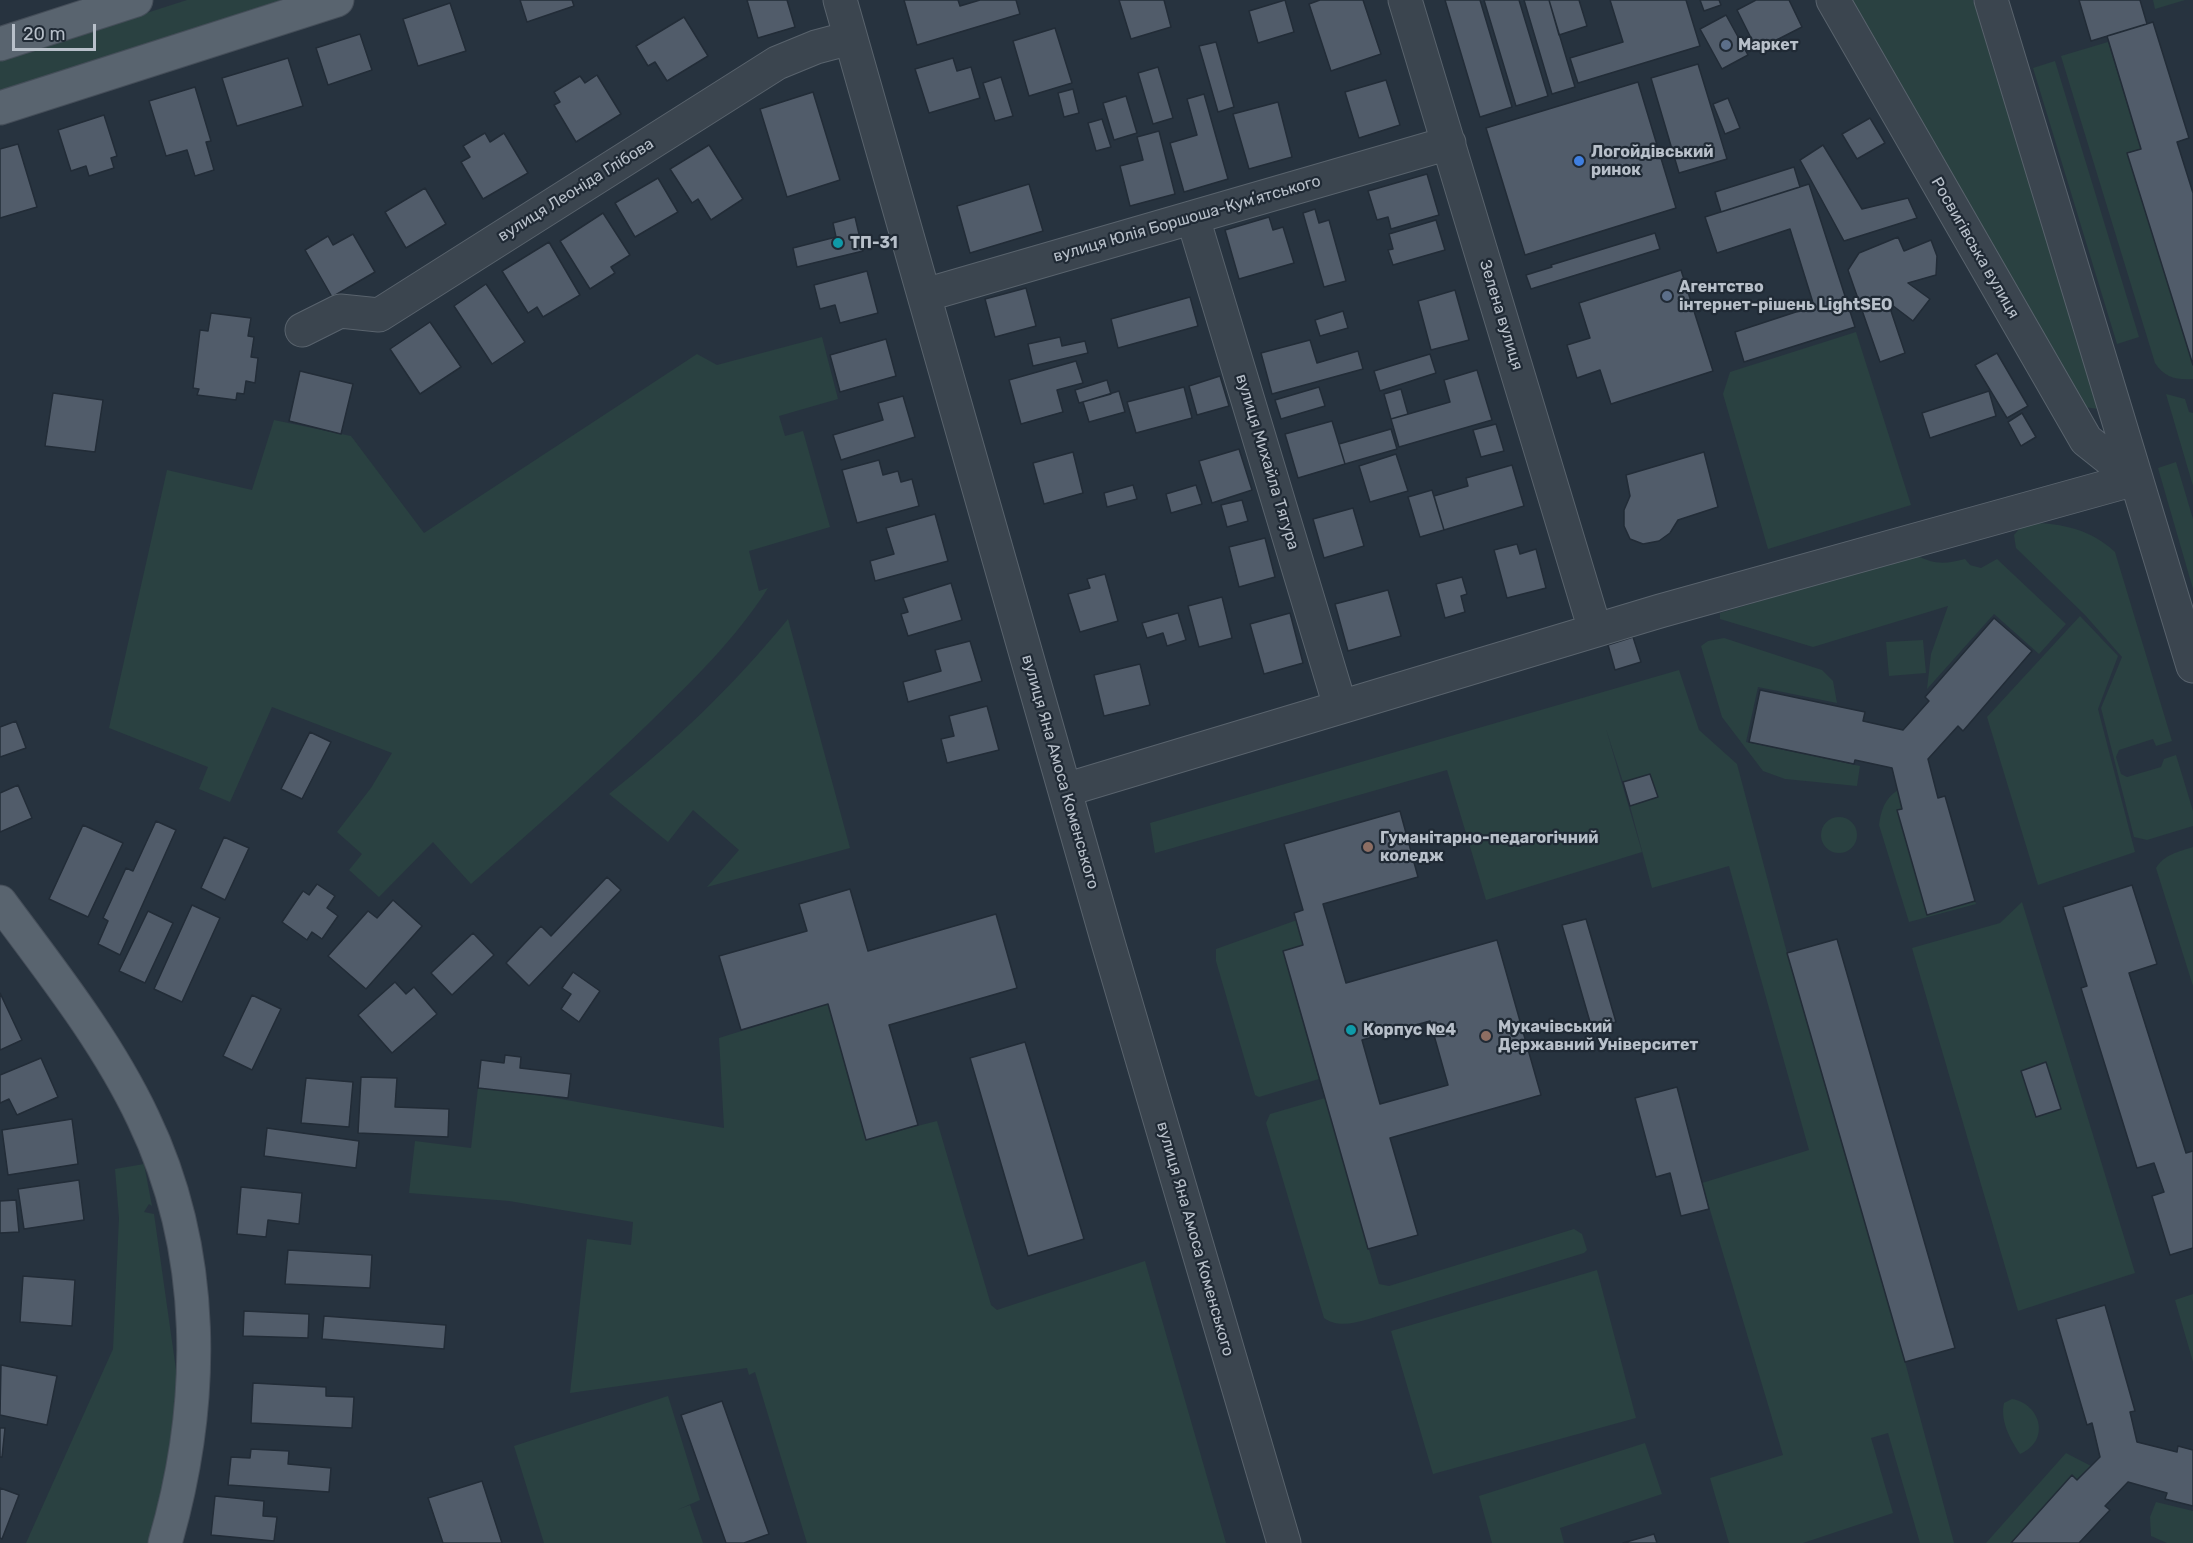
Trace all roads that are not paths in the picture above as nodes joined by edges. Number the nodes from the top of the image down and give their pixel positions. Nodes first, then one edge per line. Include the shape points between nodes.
1 (136, 0) edge
2 (337, 0) edge
3 (840, 0) edge
4 (1405, 0) edge
5 (1833, 0) edge
6 (1991, 0) edge
7 (850, 38) junction
8 (0, 44) edge
9 (0, 108) edge
10 (1449, 144) junction
11 (1193, 218) junction
12 (925, 295) junction
13 (302, 330) dead end
14 (2135, 479) junction
15 (1595, 630) junction
16 (2193, 666) edge
17 (1340, 706) junction
18 (1065, 790) junction
19 (0, 902) edge
20 (165, 1543) edge
21 (1284, 1543) edge

1 - 8 main road
2 - 9 main road
3 - 7 street, вулиця Яна Амоса Коменського
4 - 10 street, Зелена вулиця
5 - 14 street, Росвигівська вулиця via 2086,440
6 - 14 street
7 - 12 street, вулиця Яна Амоса Коменського
7 - 13 street, вулиця Леоніда Глібова via 777,63 379,315 340,311
10 - 11 street, вулиця Юлія Боршоша-Кумʼятського
10 - 15 street, Зелена вулиця
11 - 12 street, вулиця Юлія Боршоша-Кумʼятського
11 - 17 street, вулиця Михайла Тягура
12 - 18 street, вулиця Яна Амоса Коменського
14 - 15 street
14 - 16 street
15 - 17 street
17 - 18 street
18 - 21 street, вулиця Яна Амоса Коменського
19 - 20 main road via 117,1069 166,1170 180,1222 191,1276 195,1334 193,1393 182,1475

